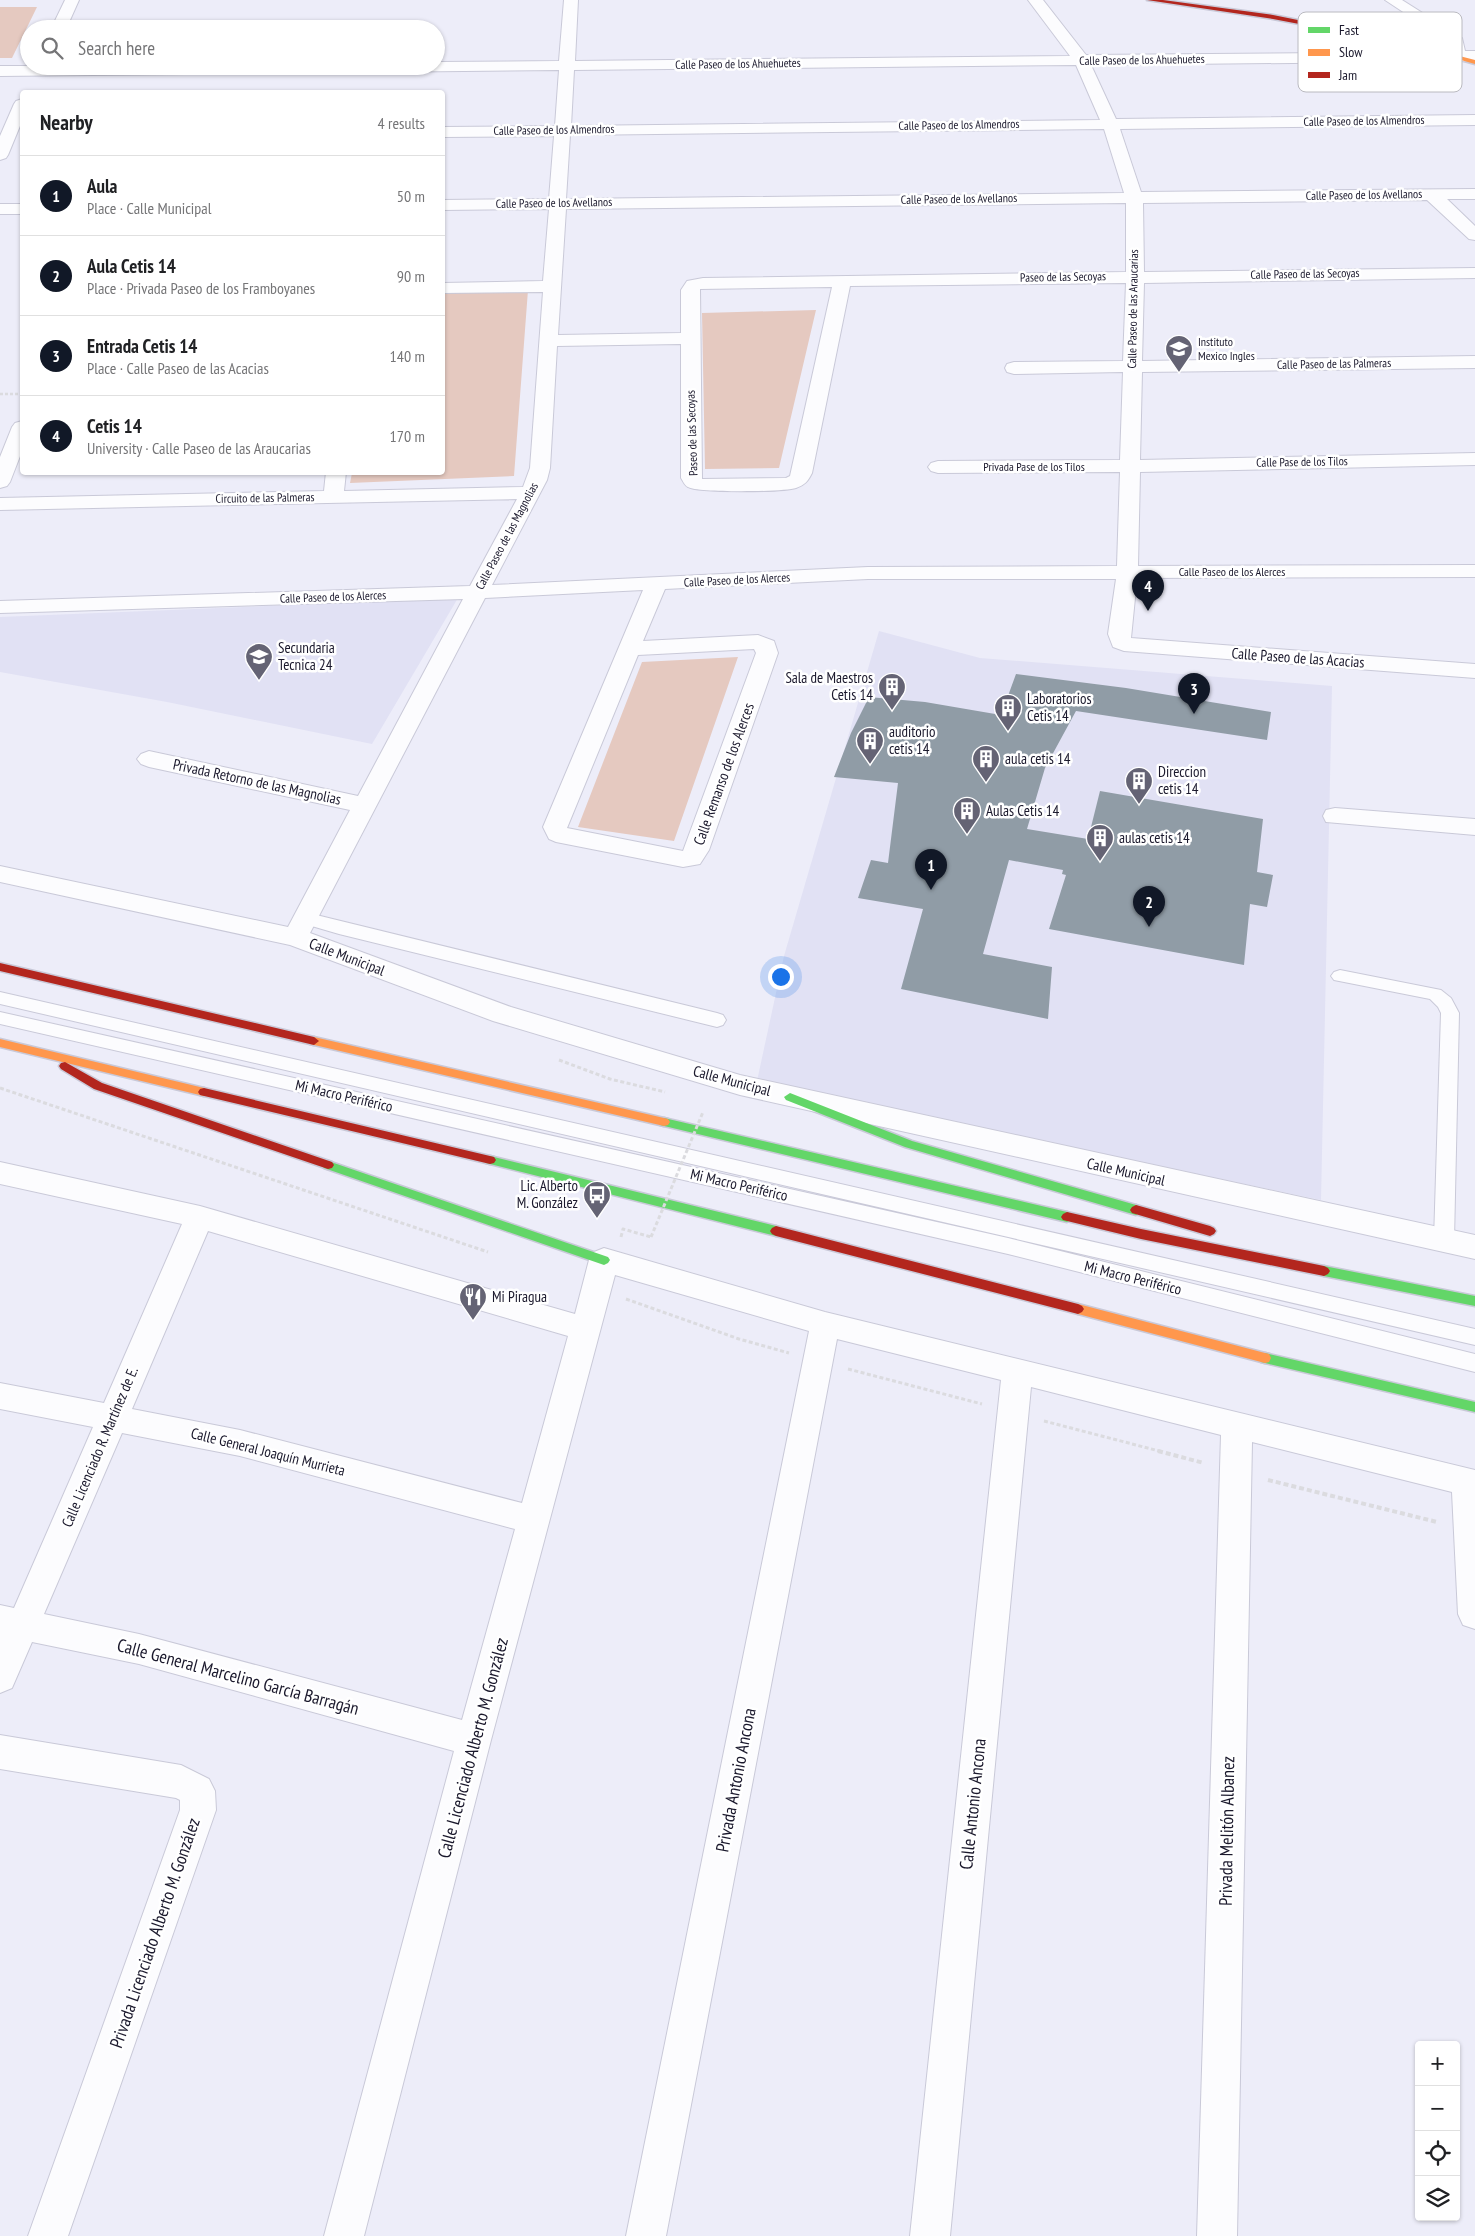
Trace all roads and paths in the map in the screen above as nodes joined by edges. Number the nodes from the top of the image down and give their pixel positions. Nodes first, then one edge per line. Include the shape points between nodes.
1 (72, 0) edge
2 (571, 0) edge
3 (1035, 0) edge
4 (1150, 0) edge
5 (1392, 0) edge
6 (1411, 12) edge
7 (62, 20) edge
8 (1298, 20) edge
9 (1462, 42) edge
10 (1475, 46) edge
11 (1475, 56) edge
12 (1462, 57) edge
13 (1462, 58) edge
14 (1298, 59) edge
15 (1082, 61) junction
16 (1475, 62) edge
17 (445, 66) edge
18 (566, 66) junction
19 (20, 69) edge
20 (0, 71) edge
21 (36, 75) edge
22 (31, 85) dead end
23 (20, 109) edge
24 (1475, 120) edge
25 (1110, 124) junction
26 (562, 130) junction
27 (445, 132) edge
28 (10, 136) edge
29 (0, 155) edge
30 (1475, 194) edge
31 (1432, 195) junction
32 (1134, 198) junction
33 (556, 203) junction
34 (445, 204) edge
35 (0, 209) edge
36 (20, 209) edge
37 (1475, 235) edge
38 (1475, 273) edge
39 (1135, 276) junction
40 (842, 282) junction
41 (551, 286) junction
42 (445, 288) edge
43 (690, 338) junction
44 (547, 341) junction
45 (1475, 362) edge
46 (1133, 366) junction
47 (1014, 368) dead end
48 (0, 394) edge
49 (20, 394) edge
50 (20, 436) edge
51 (1475, 459) edge
52 (1130, 466) junction
53 (938, 467) dead end
54 (336, 475) edge
55 (0, 482) edge
56 (530, 493) junction
57 (333, 497) junction
58 (0, 504) edge
59 (1475, 571) edge
60 (1127, 573) junction
61 (656, 584) junction
62 (478, 592) junction
63 (0, 607) edge
64 (1121, 642) joint
65 (628, 649) junction
66 (1475, 671) edge
67 (149, 760) dead end
68 (365, 805) junction
69 (1335, 816) dead end
70 (1475, 827) edge
71 (0, 874) edge
72 (299, 927) junction
73 (0, 967) edge
74 (1340, 976) dead end
75 (0, 998) edge
76 (0, 1018) edge
77 (717, 1020) dead end
78 (0, 1043) edge
79 (44, 1053) junction
80 (790, 1097) junction
81 (703, 1112) dead end
82 (0, 1173) edge
83 (200, 1218) junction
84 (623, 1229) dead end
85 (1221, 1234) dead end
86 (1444, 1240) junction
87 (1259, 1245) dead end
88 (1475, 1247) edge
89 (604, 1260) junction
90 (1475, 1301) edge
91 (825, 1324) junction
92 (585, 1330) junction
93 (1475, 1337) edge
94 (1475, 1363) edge
95 (1017, 1371) junction
96 (0, 1396) edge
97 (1475, 1407) edge
98 (112, 1418) junction
99 (1237, 1426) junction
100 (1471, 1483) edge
101 (534, 1520) junction
102 (1475, 1614) edge
103 (11, 1622) edge
104 (0, 1677) edge
105 (474, 1740) junction
106 (0, 1752) edge
107 (48, 2236) edge
108 (344, 2236) edge
109 (646, 2236) edge
110 (930, 2236) edge
111 (1217, 2236) edge

1 - 7 street
2 - 18 street, Calle Paseo de las Magnolias
3 - 15 street, Calle Paseo de las Araucarias
4 - 8 main road
5 - 6 street
9 - 10 main road
11 - 12 street, Calle Paseo de los Ahuehuetes
13 - 16 main road
14 - 15 street, Calle Paseo de los Ahuehuetes
15 - 18 street, Calle Paseo de los Ahuehuetes
15 - 25 street, Calle Paseo de las Araucarias
17 - 18 street, Calle Paseo de los Ahuehuetes
18 - 26 street, Calle Paseo de las Magnolias
19 - 20 street, Calle Paseo de los Ahuehuetes
21 - 22 street
23 - 28 street
24 - 25 street, Calle Paseo de los Almendros
25 - 26 street, Calle Paseo de los Almendros
25 - 32 street, Calle Paseo de las Araucarias
26 - 27 street, Calle Paseo de los Almendros
26 - 33 street, Calle Paseo de las Magnolias
28 - 29 street
30 - 31 street, Calle Paseo de los Avellanos
31 - 32 street, Calle Paseo de los Avellanos
31 - 37 street
32 - 33 street, Calle Paseo de los Avellanos
32 - 39 street, Calle Paseo de las Araucarias
33 - 34 street, Calle Paseo de los Avellanos
33 - 41 street, Calle Paseo de las Magnolias
35 - 36 street
38 - 39 street, Calle Paseo de las Secoyas
39 - 40 street, Paseo de las Secoyas
39 - 46 street, Calle Paseo de las Araucarias
40 - 43 street, Paseo de las Secoyas via 693,285 690,290
40 - 43 street, Paseo de las Secoyas via 802,472 798,480 789,484 703,485 691,478
41 - 42 street
41 - 44 street, Calle Paseo de las Magnolias
43 - 44 street
44 - 56 street, Calle Paseo de las Magnolias via 540,468
45 - 46 street, Calle Paseo de las Palmeras
46 - 47 street, Calle Paseo de las Palmeras
46 - 52 street, Calle Paseo de las Araucarias
48 - 49 path
50 - 55 street
51 - 52 street, Calle Pase de los Tilos
52 - 53 street, Privada Pase de los Tilos
52 - 60 street, Calle Paseo de las Araucarias
54 - 57 street
56 - 57 street, Circuito de las Palmeras
56 - 62 street, Calle Paseo de las Magnolias
57 - 58 street, Circuito de las Palmeras
59 - 60 street, Calle Paseo de los Alerces
60 - 61 street, Calle Paseo de los Alerces via 868,573
60 - 64 street, Calle Paseo de las Araucarias via 1118,634
61 - 62 street, Calle Paseo de los Alerces
61 - 65 street, Calle Remanso de los Alerces
62 - 63 street, Calle Paseo de los Alerces
62 - 68 street, Calle Paseo de las Magnolias
64 - 66 street, Calle Paseo de las Acacias via 1132,646
65 - 65 street, Calle Remanso de los Alerces via 555,828 565,836 691,858 697,850 764,662 766,646 758,642
67 - 68 street, Privada Retorno de las Magnolias
68 - 72 street, Calle Paseo de las Magnolias
69 - 70 street
71 - 72 street, Calle Municipal
72 - 77 lane via 339,928
72 - 80 street, Calle Municipal via 502,1014
73 - 90 main road via 1141,1234
74 - 86 lane via 1435,994 1445,1002 1450,1013
75 - 93 lane, Mi Macro Periférico
76 - 94 lane, Mi Macro Periférico via 1008,1246
78 - 79 main road
79 - 89 main road via 98,1086
79 - 97 main road via 634,1195 1246,1353
80 - 85 main road via 909,1144
80 - 86 street, Calle Municipal
81 - 84 path, bridge via 651,1237
82 - 83 street
83 - 92 street
83 - 98 street, Calle Licenciado R. Martínez de E.
86 - 88 street, Calle Municipal
87 - 90 main road
89 - 91 street
89 - 92 street, Calle Licenciado Alberto M. González
91 - 95 street
91 - 109 street, Privada Antonio Ancona
92 - 101 street, Calle Licenciado Alberto M. González
95 - 99 street
95 - 110 street, Calle Antonio Ancona
96 - 98 street, Calle General Joaquín Murrieta
98 - 101 street, Calle General Joaquín Murrieta via 240,1443
98 - 103 street, Calle Licenciado R. Martínez de E.
99 - 100 street
99 - 111 street, Privada Melitón Albanez
100 - 102 street
101 - 105 street, Calle Licenciado Alberto M. González
103 - 104 street, Calle Licenciado R. Martínez de E.
103 - 105 street, Calle General Marcelino García Barragán via 139,1649
105 - 108 street, Calle Licenciado Alberto M. González
106 - 107 street, Privada Licenciado Alberto M. González via 181,1782 197,1791 198,1810

